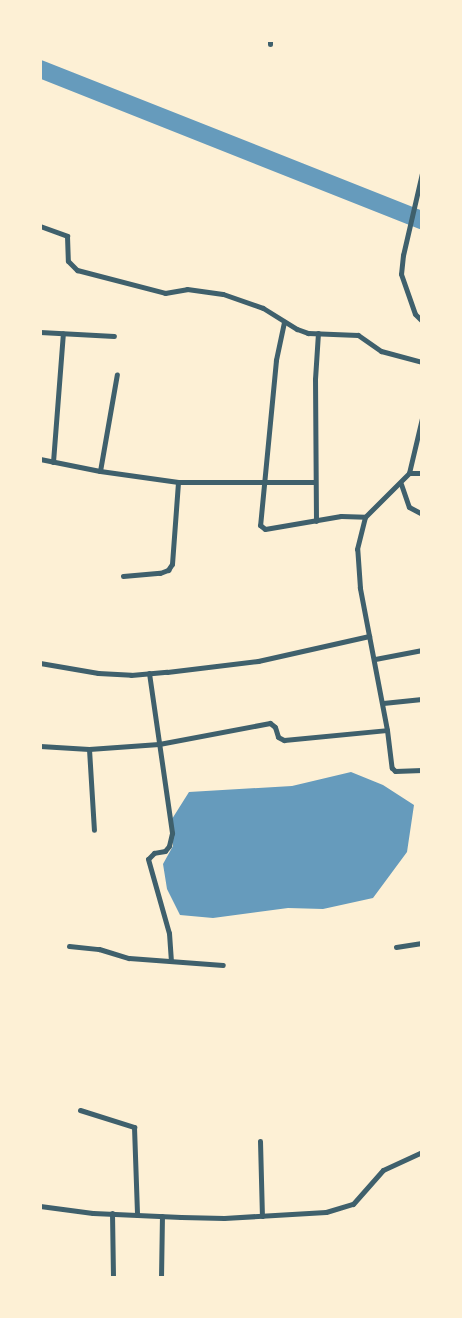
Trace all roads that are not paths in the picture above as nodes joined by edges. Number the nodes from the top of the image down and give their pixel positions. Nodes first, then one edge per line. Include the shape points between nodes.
1 (422, 173) edge
2 (40, 226) edge
3 (422, 321) edge
4 (284, 322) junction
5 (40, 332) edge
6 (63, 333) junction
7 (318, 333) junction
8 (114, 336) dead end
9 (422, 362) edge
10 (117, 374) dead end
11 (422, 418) edge
12 (40, 459) edge
13 (53, 462) junction
14 (100, 471) junction
15 (409, 473) junction
16 (422, 473) edge
17 (263, 481) junction
18 (178, 482) junction
19 (315, 482) junction
20 (401, 484) junction
21 (422, 514) edge
22 (365, 518) junction
23 (316, 521) junction
24 (123, 576) dead end
25 (369, 636) junction
26 (422, 650) edge
27 (375, 659) junction
28 (40, 663) edge
29 (148, 674) junction
30 (422, 699) edge
31 (383, 703) junction
32 (387, 730) junction
33 (159, 744) junction
34 (40, 746) edge
35 (89, 748) junction
36 (422, 770) edge
37 (94, 830) dead end
38 (422, 943) edge
39 (69, 946) dead end
40 (396, 947) dead end
41 (171, 960) junction
42 (223, 965) dead end
43 (80, 1110) dead end
44 (260, 1141) dead end
45 (422, 1152) edge
46 (40, 1206) edge
47 (112, 1213) junction
48 (137, 1215) junction
49 (162, 1216) junction
50 (262, 1216) junction
51 (113, 1278) edge
52 (161, 1278) edge

1 - 3 street via 401,274 415,314
2 - 4 street via 67,236 68,261 77,270 165,293 187,289 223,294 263,308
4 - 7 street via 308,333
4 - 17 street
5 - 6 street
6 - 8 street
6 - 13 street
7 - 9 street via 358,335 381,351
7 - 19 street
10 - 14 street
11 - 15 street
12 - 13 street
13 - 14 street
14 - 18 street
15 - 16 street
15 - 20 street
17 - 18 street
17 - 19 street
17 - 23 street via 261,528
18 - 24 street via 172,564 160,573
19 - 23 street
20 - 21 street via 410,507
20 - 22 street
22 - 23 street via 341,516
22 - 25 street via 359,533 357,566
25 - 27 street
25 - 29 street via 258,661
26 - 27 street
27 - 31 street
28 - 29 street via 98,673
29 - 33 street
30 - 31 street
31 - 32 street
32 - 33 street via 284,740 270,723
32 - 36 street via 392,768
33 - 35 street
33 - 41 street via 172,833 165,851 148,859 169,933
34 - 35 street
35 - 37 street
38 - 40 street
39 - 41 street via 129,958
41 - 42 street
43 - 48 street via 134,1127
44 - 50 street
45 - 50 street via 383,1170 361,1197 342,1209
46 - 47 street
47 - 48 street
47 - 51 street
48 - 49 street
49 - 50 street
49 - 52 street

